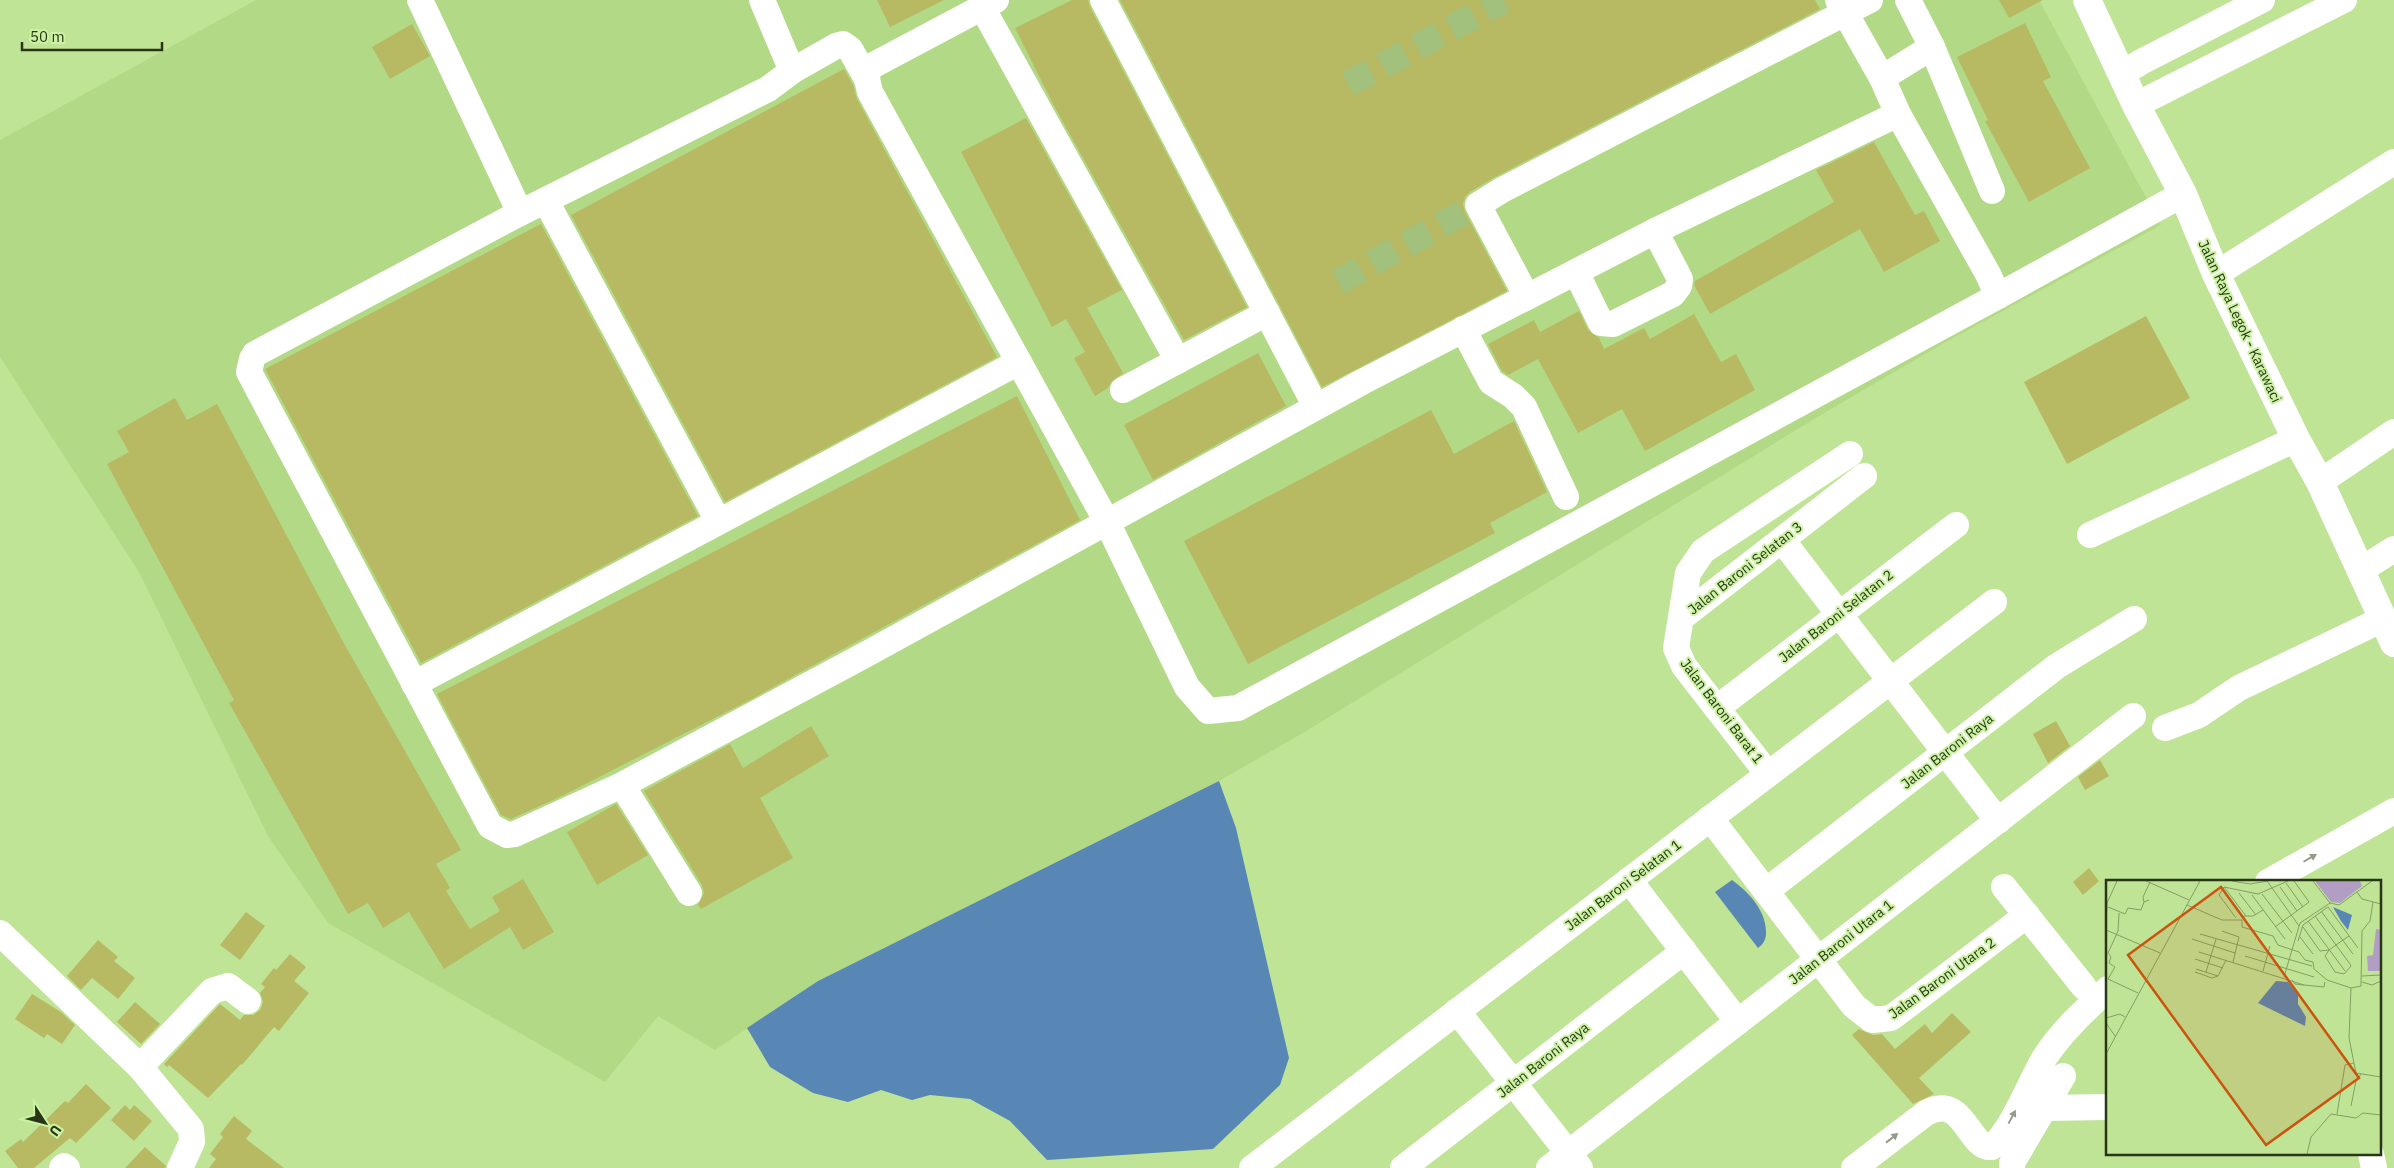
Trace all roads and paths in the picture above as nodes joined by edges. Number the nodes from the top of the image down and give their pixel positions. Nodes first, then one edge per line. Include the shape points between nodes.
1 (420, 0) edge
2 (762, 0) edge
3 (1102, 0) edge
4 (1870, 0) edge
5 (1908, 0) edge
6 (2087, 0) edge
7 (2262, 0) edge
8 (2344, 0) edge
9 (989, 4) edge
10 (1842, 6) edge
11 (1932, 47) junction
12 (792, 71) junction
13 (2122, 74) junction
14 (1882, 78) junction
15 (867, 79) junction
16 (2136, 105) junction
17 (1898, 114) junction
18 (2394, 162) edge
19 (1992, 191) dead end
20 (2183, 194) junction
21 (546, 201) junction
22 (520, 213) junction
23 (1655, 231) junction
24 (1576, 272) junction
25 (2216, 274) junction
26 (1998, 296) junction
27 (1527, 297) junction
28 (1267, 313) junction
29 (1463, 330) junction
30 (1178, 361) junction
31 (1019, 362) junction
32 (1124, 390) dead end
33 (1316, 407) junction
34 (2394, 432) edge
35 (2296, 439) junction
36 (2320, 482) junction
37 (1566, 497) dead end
38 (718, 521) junction
39 (1107, 522) junction
40 (1956, 525) dead end
41 (2090, 535) dead end
42 (1782, 540) junction
43 (2394, 550) edge
44 (2361, 570) junction
45 (1994, 602) dead end
46 (1839, 614) junction
47 (1681, 618) junction
48 (2134, 619) dead end
49 (2388, 631) edge
50 (1890, 681) junction
51 (414, 684) junction
52 (1717, 708) junction
53 (2133, 716) dead end
54 (2165, 728) dead end
55 (1945, 752) junction
56 (1768, 774) junction
57 (622, 785) junction
58 (2394, 811) edge
59 (1710, 818) junction
60 (1998, 821) junction
61 (1629, 880) junction
62 (2272, 880) edge
63 (2004, 887) dead end
64 (1766, 891) junction
65 (690, 893) dead end
66 (2027, 916) junction
67 (0, 933) edge
68 (1684, 951) junction
69 (1818, 959) junction
70 (2096, 988) edge
71 (248, 1001) dead end
72 (1457, 1011) junction
73 (1738, 1022) junction
74 (140, 1067) junction
75 (2063, 1076) dead end
76 (1514, 1083) junction
77 (2044, 1108) junction
78 (2106, 1108) edge
79 (1281, 1160) edge
80 (1566, 1163) edge
81 (62, 1168) edge
82 (67, 1168) edge
83 (180, 1168) edge
84 (1252, 1168) edge
85 (1403, 1168) edge
86 (1854, 1168) edge
87 (2012, 1168) edge

1 - 22 street
2 - 12 street
3 - 28 street
4 - 10 street
5 - 11 street
6 - 13 main road, Jalan Raya Legok - Karawaci
7 - 13 street
8 - 16 street
9 - 15 street via 868,68
9 - 30 street
10 - 14 street
10 - 27 street via 1476,206
11 - 14 street
11 - 19 street
12 - 15 street via 843,44 850,49
12 - 21 street via 768,89
13 - 16 main road, Jalan Raya Legok - Karawaci
14 - 17 street
15 - 31 street via 870,92
16 - 20 main road, Jalan Raya Legok - Karawaci
17 - 23 street
17 - 26 street
18 - 25 street
20 - 25 main road, Jalan Raya Legok - Karawaci
20 - 26 street
21 - 22 street
21 - 38 street
22 - 51 street via 255,354 250,366 251,378
23 - 24 street
23 - 24 street via 1680,279 1673,294 1606,325
24 - 27 street
25 - 35 main road, Jalan Raya Legok - Karawaci
26 - 39 street via 1238,708 1208,711 1187,687
27 - 29 street
28 - 30 street
28 - 33 street
29 - 33 street
29 - 37 street via 1491,382 1524,407
30 - 32 street
31 - 38 street
31 - 39 street
33 - 39 street
34 - 36 street
35 - 36 main road, Jalan Raya Legok - Karawaci
35 - 41 street
36 - 44 main road, Jalan Raya Legok - Karawaci
38 - 51 street
39 - 57 street
40 - 46 street, Jalan Baroni Selatan 2
42 - 46 street
42 - 47 street, Jalan Baroni Selatan 3
42 - 47 street, Jalan Baroni Selatan 3 via 1857,465 1703,551 1688,572
43 - 44 street
44 - 49 main road, Jalan Raya Legok - Karawaci
45 - 50 street, Jalan Baroni Selatan 1
46 - 50 street
46 - 52 street, Jalan Baroni Selatan 2
47 - 52 street, Jalan Baroni Barat 1 via 1676,648 1684,666
48 - 55 street, Jalan Baroni Raya via 2058,666
49 - 54 street via 2363,626 2239,688 2199,714
50 - 55 street
50 - 56 street, Jalan Baroni Selatan 1
51 - 57 street via 490,826 498,832 515,834
52 - 56 street, Jalan Baroni Barat 1
53 - 60 street, Jalan Baroni Utara 1
55 - 60 street
55 - 64 street, Jalan Baroni Raya
56 - 59 street, Jalan Baroni Selatan 1
57 - 65 street
62 -> 58 street
59 - 61 street, Jalan Baroni Selatan 1
59 - 64 street, Jalan Baroni Utara 2
60 - 69 street, Jalan Baroni Utara 1
61 - 68 street
61 - 72 street, Jalan Baroni Selatan 1
63 - 66 street
64 - 69 street, Jalan Baroni Utara 2
66 - 69 street, Jalan Baroni Utara 2 via 1891,1018 1872,1020 1854,1006
66 - 70 street
67 - 74 street
68 - 73 street
68 - 76 street, Jalan Baroni Raya
69 - 73 street, Jalan Baroni Utara 1
86 -> 70 street via 1936,1107 1952,1110 1983,1144 1992,1147 2007,1128 2046,1057
71 - 74 street via 228,986 212,990
72 - 76 street
72 - 79 street, Jalan Baroni Selatan 1
73 - 80 street, Jalan Baroni Utara 1
74 - 83 street via 191,1129 192,1142
75 - 77 street
76 - 80 street
76 - 85 street, Jalan Baroni Raya
77 - 78 street
77 - 87 street
79 - 84 street, Jalan Baroni Selatan 1
81 - 82 street

